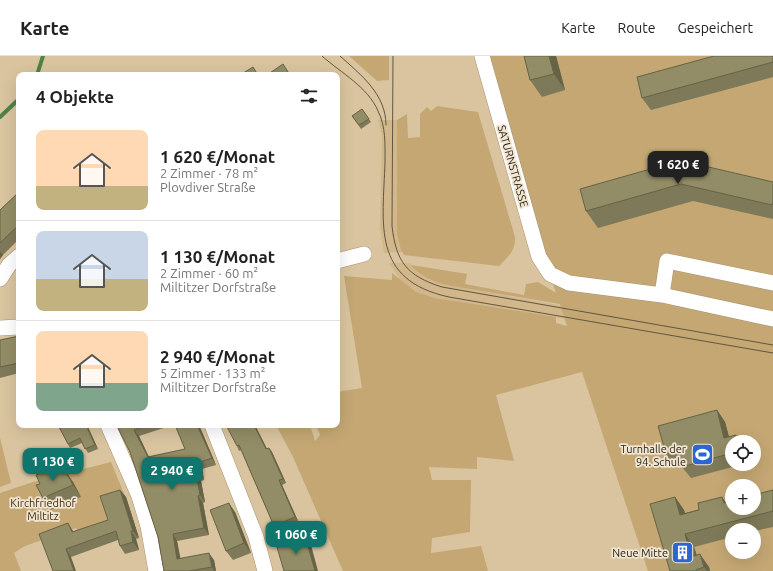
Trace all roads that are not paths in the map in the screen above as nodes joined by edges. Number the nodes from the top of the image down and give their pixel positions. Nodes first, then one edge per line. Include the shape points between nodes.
1 (482, 56) edge
2 (364, 254) dead end
3 (16, 259) edge
4 (340, 260) edge
5 (0, 279) edge
6 (773, 283) edge
7 (662, 295) junction
8 (773, 319) edge
9 (16, 327) edge
10 (0, 328) edge
11 (109, 428) edge
12 (213, 428) edge
13 (156, 571) edge
14 (266, 571) edge

1 - 7 street, SATURNSTRASSE via 540,257 550,274 568,283
2 - 4 street
3 - 5 street
6 - 7 street via 667,261
7 - 8 street
9 - 10 street
11 - 13 street via 139,496 148,526
12 - 14 street via 256,537

